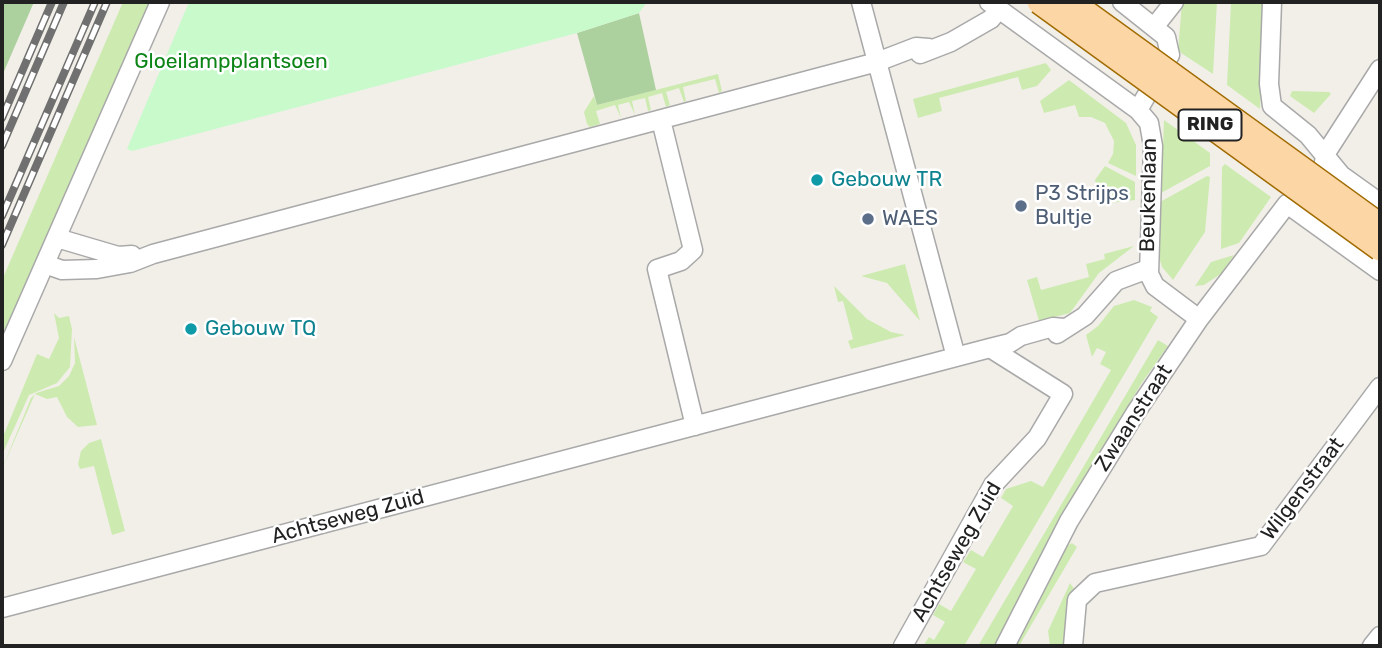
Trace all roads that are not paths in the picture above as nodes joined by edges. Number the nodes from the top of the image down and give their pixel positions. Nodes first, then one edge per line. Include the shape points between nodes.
1 (160, 2) edge
2 (861, 2) edge
3 (1039, 2) edge
4 (1072, 2) edge
5 (1122, 2) edge
6 (1174, 2) edge
7 (1272, 2) edge
8 (994, 5) edge
9 (1155, 26) junction
10 (877, 62) junction
11 (1380, 69) edge
12 (1139, 110) junction
13 (661, 120) junction
14 (1326, 153) junction
15 (1380, 203) edge
16 (1287, 204) junction
17 (1380, 225) edge
18 (57, 238) junction
19 (1380, 249) edge
20 (153, 254) junction
21 (45, 264) junction
22 (1148, 269) junction
23 (1380, 271) edge
24 (1199, 319) junction
25 (990, 348) junction
26 (956, 357) junction
27 (2, 361) edge
28 (1380, 387) edge
29 (695, 426) junction
30 (2, 608) edge
31 (1380, 636) edge
32 (903, 646) edge
33 (1005, 646) edge
34 (1073, 646) edge
35 (1373, 646) edge

1 - 18 street
2 - 10 street
3 - 19 main road, RING, bridge
4 - 17 main road, RING, bridge
5 - 9 street
6 - 9 street
7 - 14 street via 1272,106
8 - 10 street via 991,19 951,42 916,47
8 - 12 street, Beukenlaan
9 - 12 street via 1166,37 1170,55
10 - 13 street
10 - 26 street
11 - 14 street, Zwaanstraat
12 - 22 street, Beukenlaan via 1149,123 1153,146
13 - 20 street
13 - 29 street via 693,250 681,261 657,269
14 - 15 street via 1340,175
14 - 16 street, Zwaanstraat via 1314,160 1287,194
16 - 23 street
16 - 24 street, Zwaanstraat
18 - 20 street via 118,256
18 - 21 street
20 - 21 street via 97,269 62,270
21 - 27 street
22 - 24 street, Beukenlaan via 1155,286
22 - 25 street, Achtseweg Zuid via 1116,281 1077,324
24 - 33 street, Zwaanstraat via 1069,521
25 - 26 street, Achtseweg Zuid
25 - 32 street, Achtseweg Zuid via 1063,394 1037,438 993,485
26 - 29 street, Achtseweg Zuid
28 - 34 street, Wilgenstraat via 1261,546 1095,583 1077,600
29 - 30 street, Achtseweg Zuid
31 - 35 street

